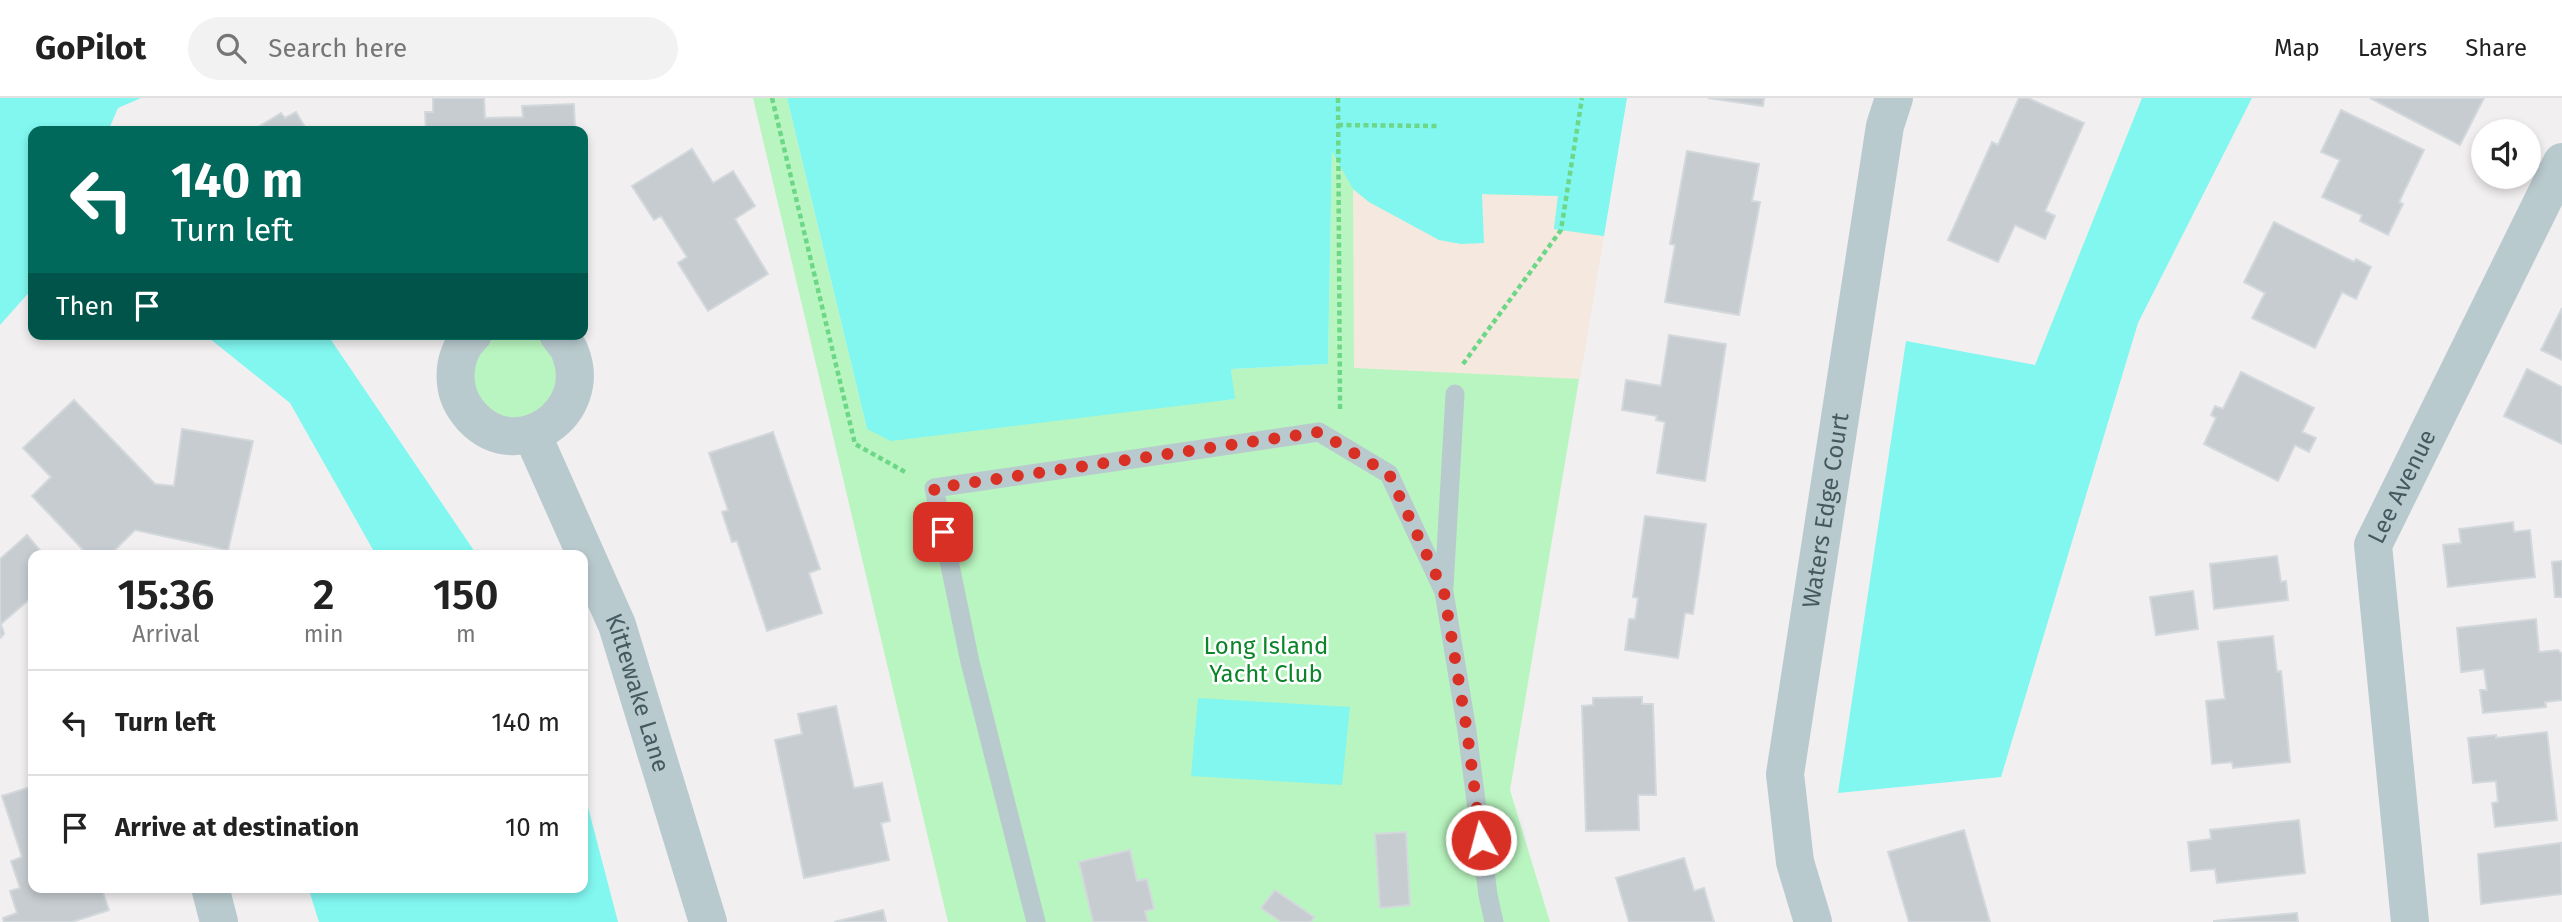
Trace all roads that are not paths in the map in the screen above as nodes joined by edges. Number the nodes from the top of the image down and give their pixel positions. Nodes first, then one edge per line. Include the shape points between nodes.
1 (1894, 98) edge
2 (2562, 162) edge
3 (468, 340) edge
4 (562, 340) edge
5 (1455, 394) dead end
6 (532, 434) junction
7 (584, 550) edge
8 (588, 560) edge
9 (1444, 592) junction
10 (212, 893) edge
11 (219, 922) edge
12 (708, 922) edge
13 (1036, 922) edge
14 (1494, 922) edge
15 (1813, 922) edge
16 (2410, 922) edge

1 - 15 street, Waters Edge Court via 1885,126 1784,774 1795,862
2 - 16 street, Lee Avenue via 2372,545
3 - 6 street via 455,372 464,409 494,433
4 - 6 street via 575,371 574,391 565,410
5 - 9 lane
6 - 7 street, Kittewake Lane
8 - 12 street, Kittewake Lane via 617,625
9 - 13 lane via 1389,474 1319,432 934,488 970,662
9 - 14 lane
10 - 11 street

